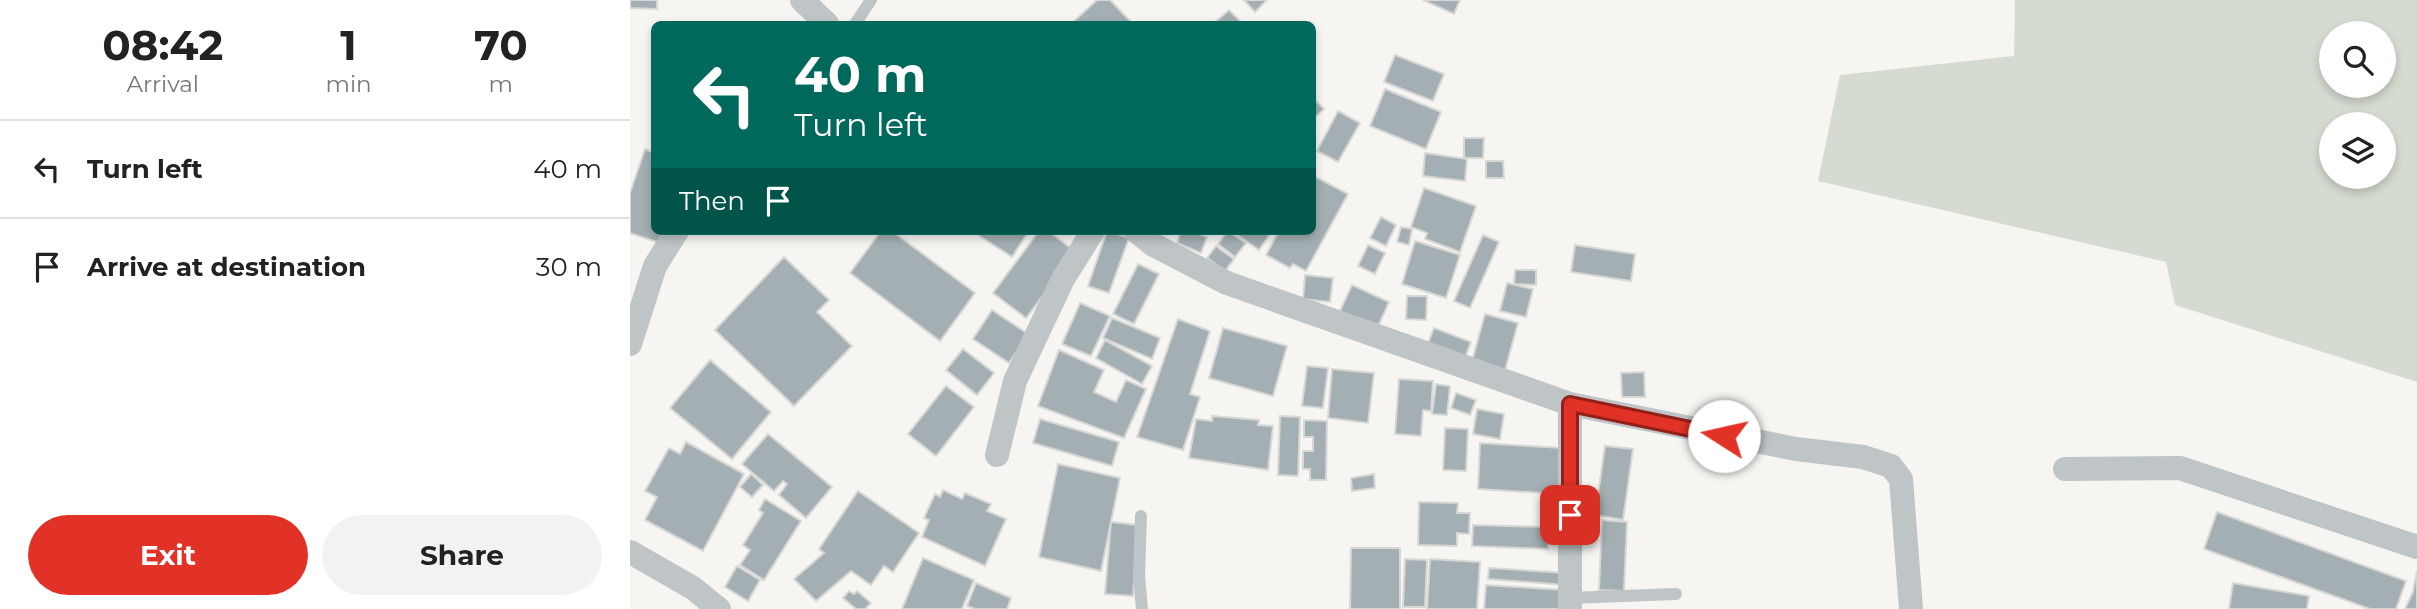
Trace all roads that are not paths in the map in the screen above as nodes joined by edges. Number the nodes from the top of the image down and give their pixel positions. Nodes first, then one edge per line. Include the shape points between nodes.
1 (802, 0) edge
2 (871, 0) edge
3 (824, 21) edge
4 (857, 21) edge
5 (674, 235) edge
6 (1090, 235) edge
7 (1141, 235) edge
8 (630, 344) edge
9 (1570, 404) junction
10 (997, 455) dead end
11 (2065, 469) dead end
12 (1141, 516) dead end
13 (2417, 547) edge
14 (630, 552) edge
15 (1676, 594) dead end
16 (1570, 603) edge
17 (719, 609) edge
18 (1142, 609) edge
19 (1911, 609) edge

1 - 3 street
2 - 4 lane
5 - 8 street via 655,266
6 - 10 street via 1063,279 1015,381
7 - 9 street via 1227,283
9 - 16 street
9 - 19 street via 1742,440 1863,457 1891,466 1901,479
11 - 13 street via 2180,468
12 - 18 lane
14 - 17 street via 693,588
15 - 16 lane

